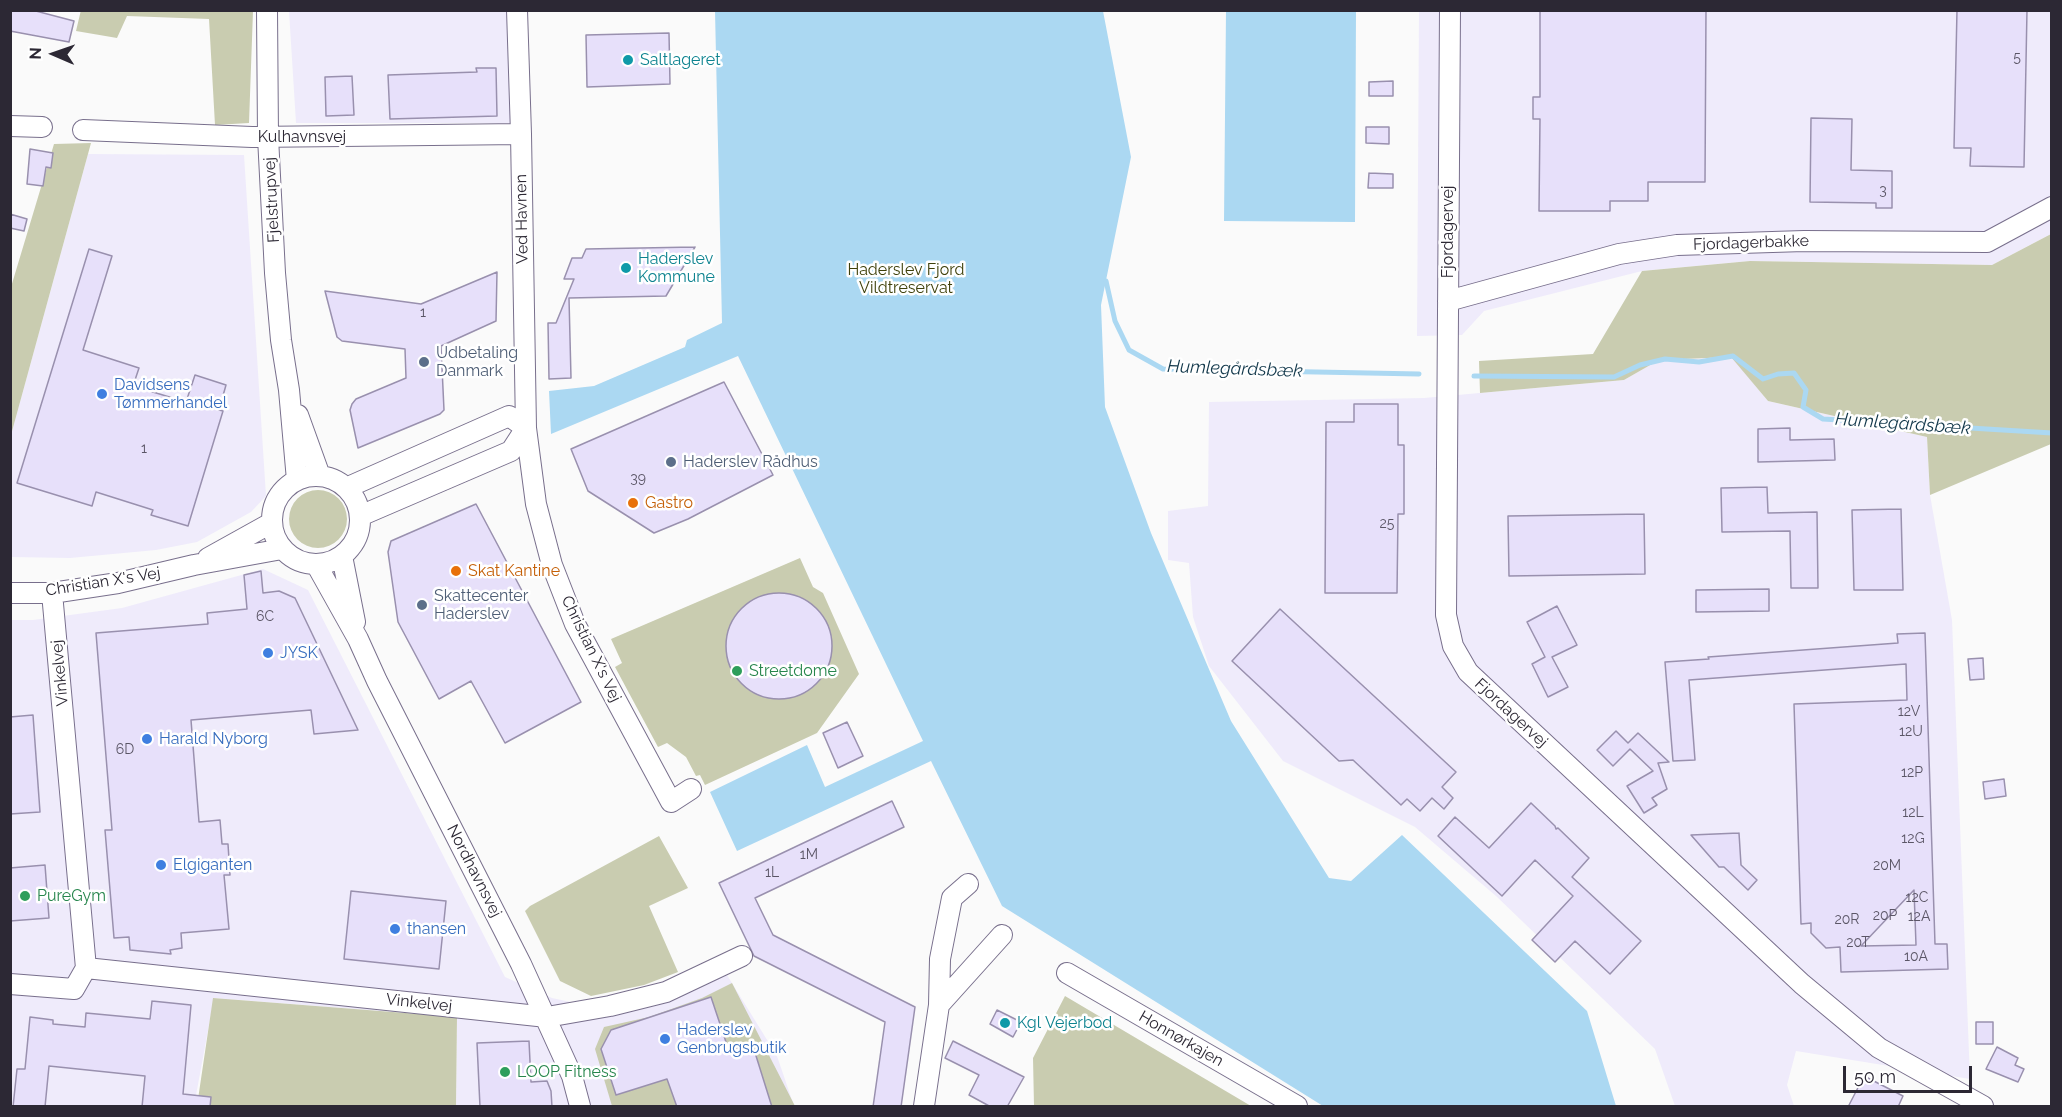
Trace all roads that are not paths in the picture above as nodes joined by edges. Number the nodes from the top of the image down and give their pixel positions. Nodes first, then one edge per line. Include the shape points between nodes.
1 (267, 10) edge
2 (517, 10) edge
3 (1450, 10) edge
4 (10, 126) edge
5 (42, 128) dead end
6 (83, 130) dead end
7 (521, 134) junction
8 (268, 137) junction
9 (2052, 207) edge
10 (1448, 301) junction
11 (289, 390) junction
12 (526, 428) junction
13 (320, 476) junction
14 (297, 480) junction
15 (346, 488) junction
16 (360, 516) junction
17 (271, 523) junction
18 (282, 549) junction
19 (342, 556) junction
20 (316, 564) junction
21 (194, 565) junction
22 (52, 592) junction
23 (10, 593) edge
24 (358, 639) junction
25 (691, 789) dead end
26 (968, 884) dead end
27 (1002, 935) dead end
28 (742, 956) dead end
29 (86, 968) junction
30 (1067, 973) dead end
31 (10, 984) edge
32 (939, 1005) junction
33 (547, 1017) junction
34 (1286, 1104) edge
35 (580, 1107) edge
36 (924, 1107) edge
37 (1983, 1107) edge

1 - 8 street, Fjelstrupvej
2 - 7 street, Ved Havnen
3 - 10 street, Fjordagervej
4 - 5 street
6 - 8 street, Kulhavnsvej
7 - 8 street, Kulhavnsvej
7 - 12 street, Ved Havnen
8 - 11 street, Fjelstrupvej via 281,340
9 - 10 street, Fjordagerbakke via 1987,242 1804,241 1677,246 1619,254
10 - 37 street, Fjordagervej via 1446,615 1453,646 1468,672 1802,984 1879,1048
11 - 13 street, Fjelstrupvej
11 - 14 street, Fjelstrupvej
12 - 15 street via 509,416
12 - 16 street via 511,451
12 - 25 street, Christian X's Vej via 536,504 552,565 575,624 670,801
13 - 14 street
13 - 15 street
14 - 17 street via 279,496
15 - 16 street via 358,505
16 - 19 street via 357,538
17 - 18 street
17 - 21 street, Christian X's Vej
18 - 20 street via 300,562
18 - 21 street, Christian X's Vej
19 - 20 street
19 - 24 street, Nordhavnsvej
20 - 24 street, Nordhavnsvej
21 - 22 street, Christian X's Vej via 118,583
22 - 23 street, Christian X's Vej
22 - 29 street, Vinkelvej
24 - 33 street, Nordhavnsvej
26 - 32 street via 952,898 940,959
27 - 32 street
28 - 33 street, Vinkelvej via 666,992
29 - 31 street via 74,989
29 - 33 street, Vinkelvej
30 - 34 street, Honnørkajen
32 - 36 street
33 - 35 street, Nordhavnsvej via 572,1076

